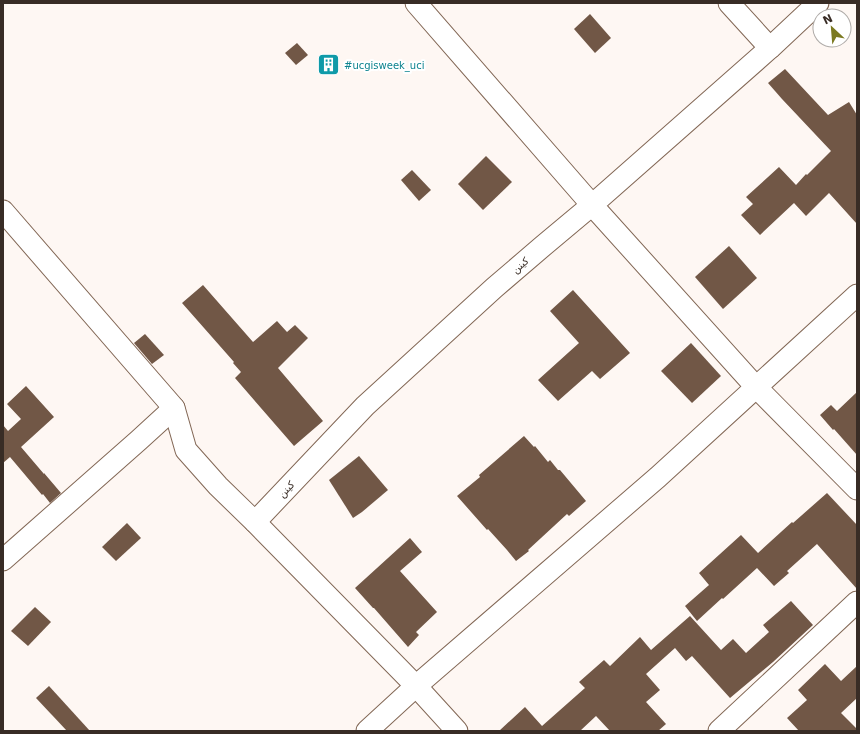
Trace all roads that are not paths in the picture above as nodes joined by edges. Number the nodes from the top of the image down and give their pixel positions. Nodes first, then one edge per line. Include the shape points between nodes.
1 (416, 3) edge
2 (729, 3) edge
3 (818, 3) edge
4 (770, 48) junction
5 (592, 205) junction
6 (3, 211) edge
7 (857, 295) edge
8 (756, 387) junction
9 (174, 408) junction
10 (857, 489) edge
11 (255, 522) junction
12 (3, 560) edge
13 (857, 602) edge
14 (416, 686) junction
15 (367, 731) edge
16 (457, 731) edge
17 (719, 731) edge

1 - 5 street
2 - 4 street
3 - 4 street, كينن
4 - 5 street, كينن
5 - 8 street
5 - 11 street, كينن via 494,288 371,401
6 - 9 street
7 - 8 street
8 - 10 street
8 - 14 street via 658,477
9 - 11 street via 186,450
9 - 12 street
11 - 14 street
13 - 17 street
14 - 15 street
14 - 16 street

